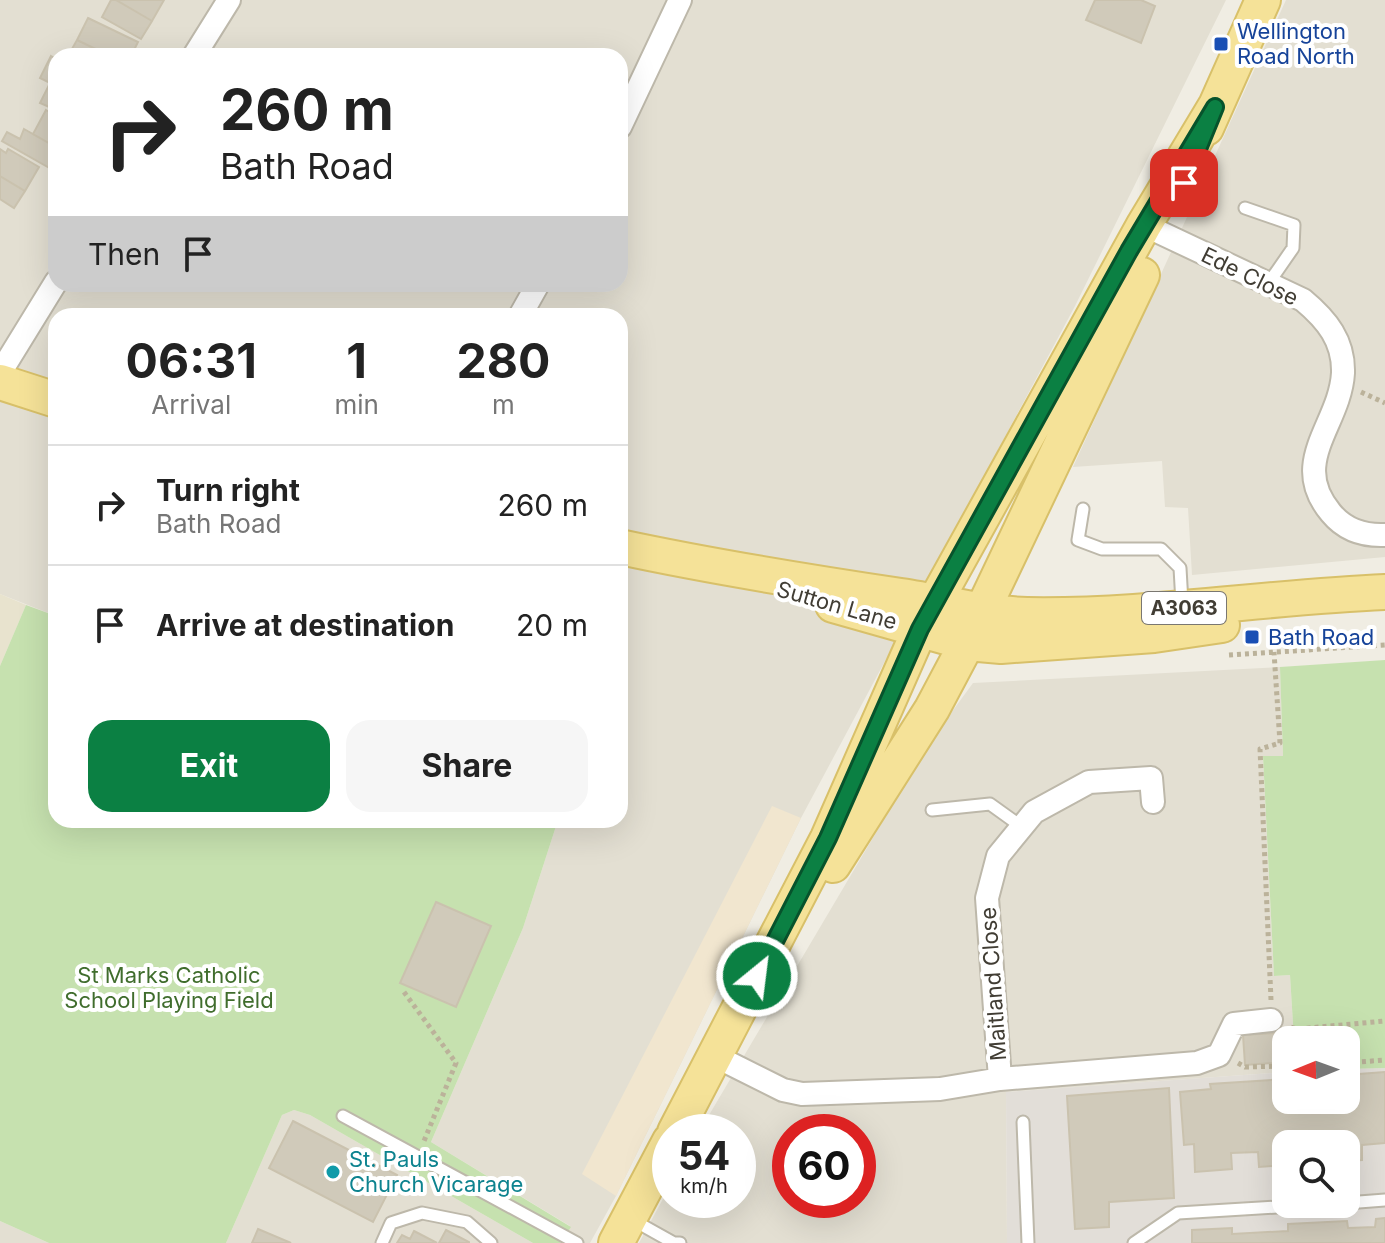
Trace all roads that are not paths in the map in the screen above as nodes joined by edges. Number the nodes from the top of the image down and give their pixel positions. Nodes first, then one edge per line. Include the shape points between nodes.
1 (229, 0) edge
2 (680, 0) edge
3 (1263, 0) edge
4 (199, 48) edge
5 (628, 110) edge
6 (1245, 208) dead end
7 (1154, 230) junction
8 (1268, 284) junction
9 (50, 292) edge
10 (0, 373) edge
11 (0, 382) edge
12 (48, 397) edge
13 (1083, 509) dead end
14 (1385, 535) edge
15 (628, 549) edge
16 (1385, 595) edge
17 (1183, 608) junction
18 (952, 621) junction
19 (1153, 802) dead end
20 (932, 810) dead end
21 (1022, 827) junction
22 (772, 950) junction
23 (1271, 1020) road end
24 (715, 1056) junction
25 (1000, 1079) junction
26 (684, 1114) edge
27 (343, 1116) dead end
28 (1023, 1122) dead end
29 (652, 1175) edge
30 (1385, 1200) edge
31 (1360, 1202) edge
32 (1272, 1207) edge
33 (623, 1231) edge
34 (382, 1243) edge
35 (491, 1243) edge
36 (577, 1243) edge
37 (680, 1243) edge
38 (1028, 1243) edge
39 (1134, 1243) edge

1 - 4 street
2 - 5 street
3 - 7 main road
6 - 8 lane via 1294,225 1293,248
7 - 8 street, Ede Close
7 - 18 main road
7 - 18 main road via 1066,439
8 - 14 street, Ede Close via 1303,300 1339,340 1343,374 1314,454 1316,496 1342,526
9 - 10 street
11 - 12 main road
13 - 17 lane via 1078,540 1102,549 1161,549 1180,568
15 - 18 main road, Sutton Lane / A3063
16 - 17 main road, A3063
16 - 18 main road, A3063 via 1343,607 1154,635 1038,645 1001,646
17 - 18 main road, A3063
18 - 22 main road via 828,838
18 - 22 main road via 932,709 849,843
19 - 21 street, Maitland Close via 1151,778 1089,782 1034,812
20 - 21 lane via 990,804
21 - 25 street, Maitland Close via 998,856 987,898
22 - 24 main road
23 - 25 street, Maitland Close via 1234,1024 1219,1055 1197,1063
24 - 25 street, Maitland Close via 802,1094 940,1089
24 - 26 main road
27 - 36 lane
28 - 38 lane
29 - 33 main road
30 - 31 lane
32 - 39 lane via 1178,1213
33 - 37 lane
34 - 35 lane via 391,1223 422,1213 467,1222

